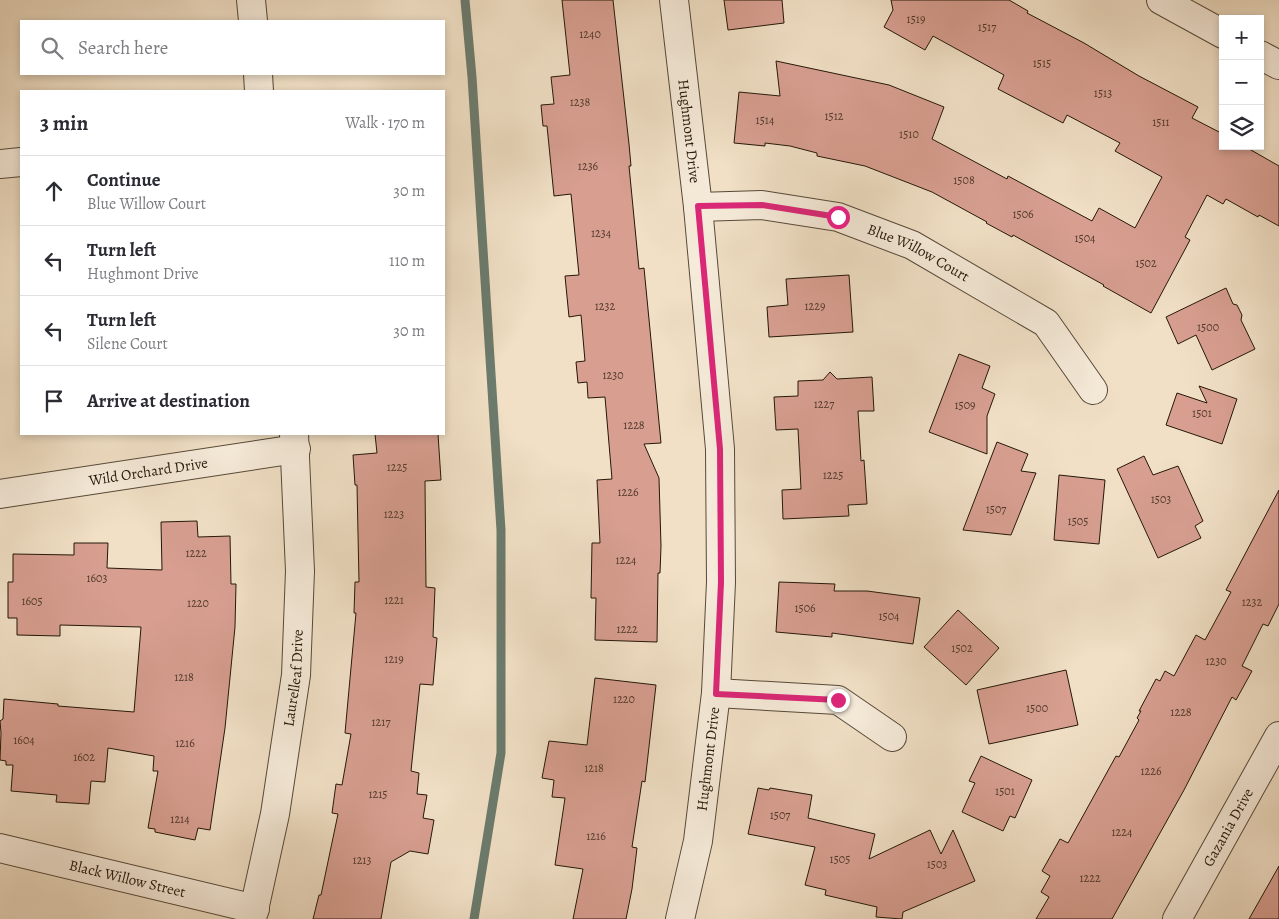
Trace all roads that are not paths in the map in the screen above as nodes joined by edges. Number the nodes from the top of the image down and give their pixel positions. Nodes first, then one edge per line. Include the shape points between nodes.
1 (251, 0) edge
2 (674, 0) edge
3 (1161, 0) edge
4 (1203, 10) edge
5 (253, 20) edge
6 (1219, 29) edge
7 (1264, 57) edge
8 (1279, 65) edge
9 (258, 75) edge
10 (260, 90) edge
11 (20, 162) edge
12 (0, 164) edge
13 (698, 206) junction
14 (1093, 390) dead end
15 (295, 441) edge
16 (0, 494) edge
17 (716, 694) junction
18 (1279, 736) edge
19 (892, 737) dead end
20 (0, 848) edge
21 (253, 914) edge
22 (680, 919) edge
23 (1177, 919) edge

1 - 5 street
2 - 13 street, Hughmont Drive
3 - 4 street
4 - 6 street
7 - 8 street
9 - 10 street
11 - 12 street
13 - 14 street, Blue Willow Court via 762,205 838,217 912,245 1046,323
13 - 17 street, Hughmont Drive via 720,449 721,582
15 - 16 street, Wild Orchard Drive
15 - 21 street, Laurelleaf Drive via 300,571 296,675 275,814
17 - 19 street via 838,700
17 - 22 street, Hughmont Drive via 698,842
18 - 23 street, Gazania Drive
20 - 21 street, Black Willow Street

